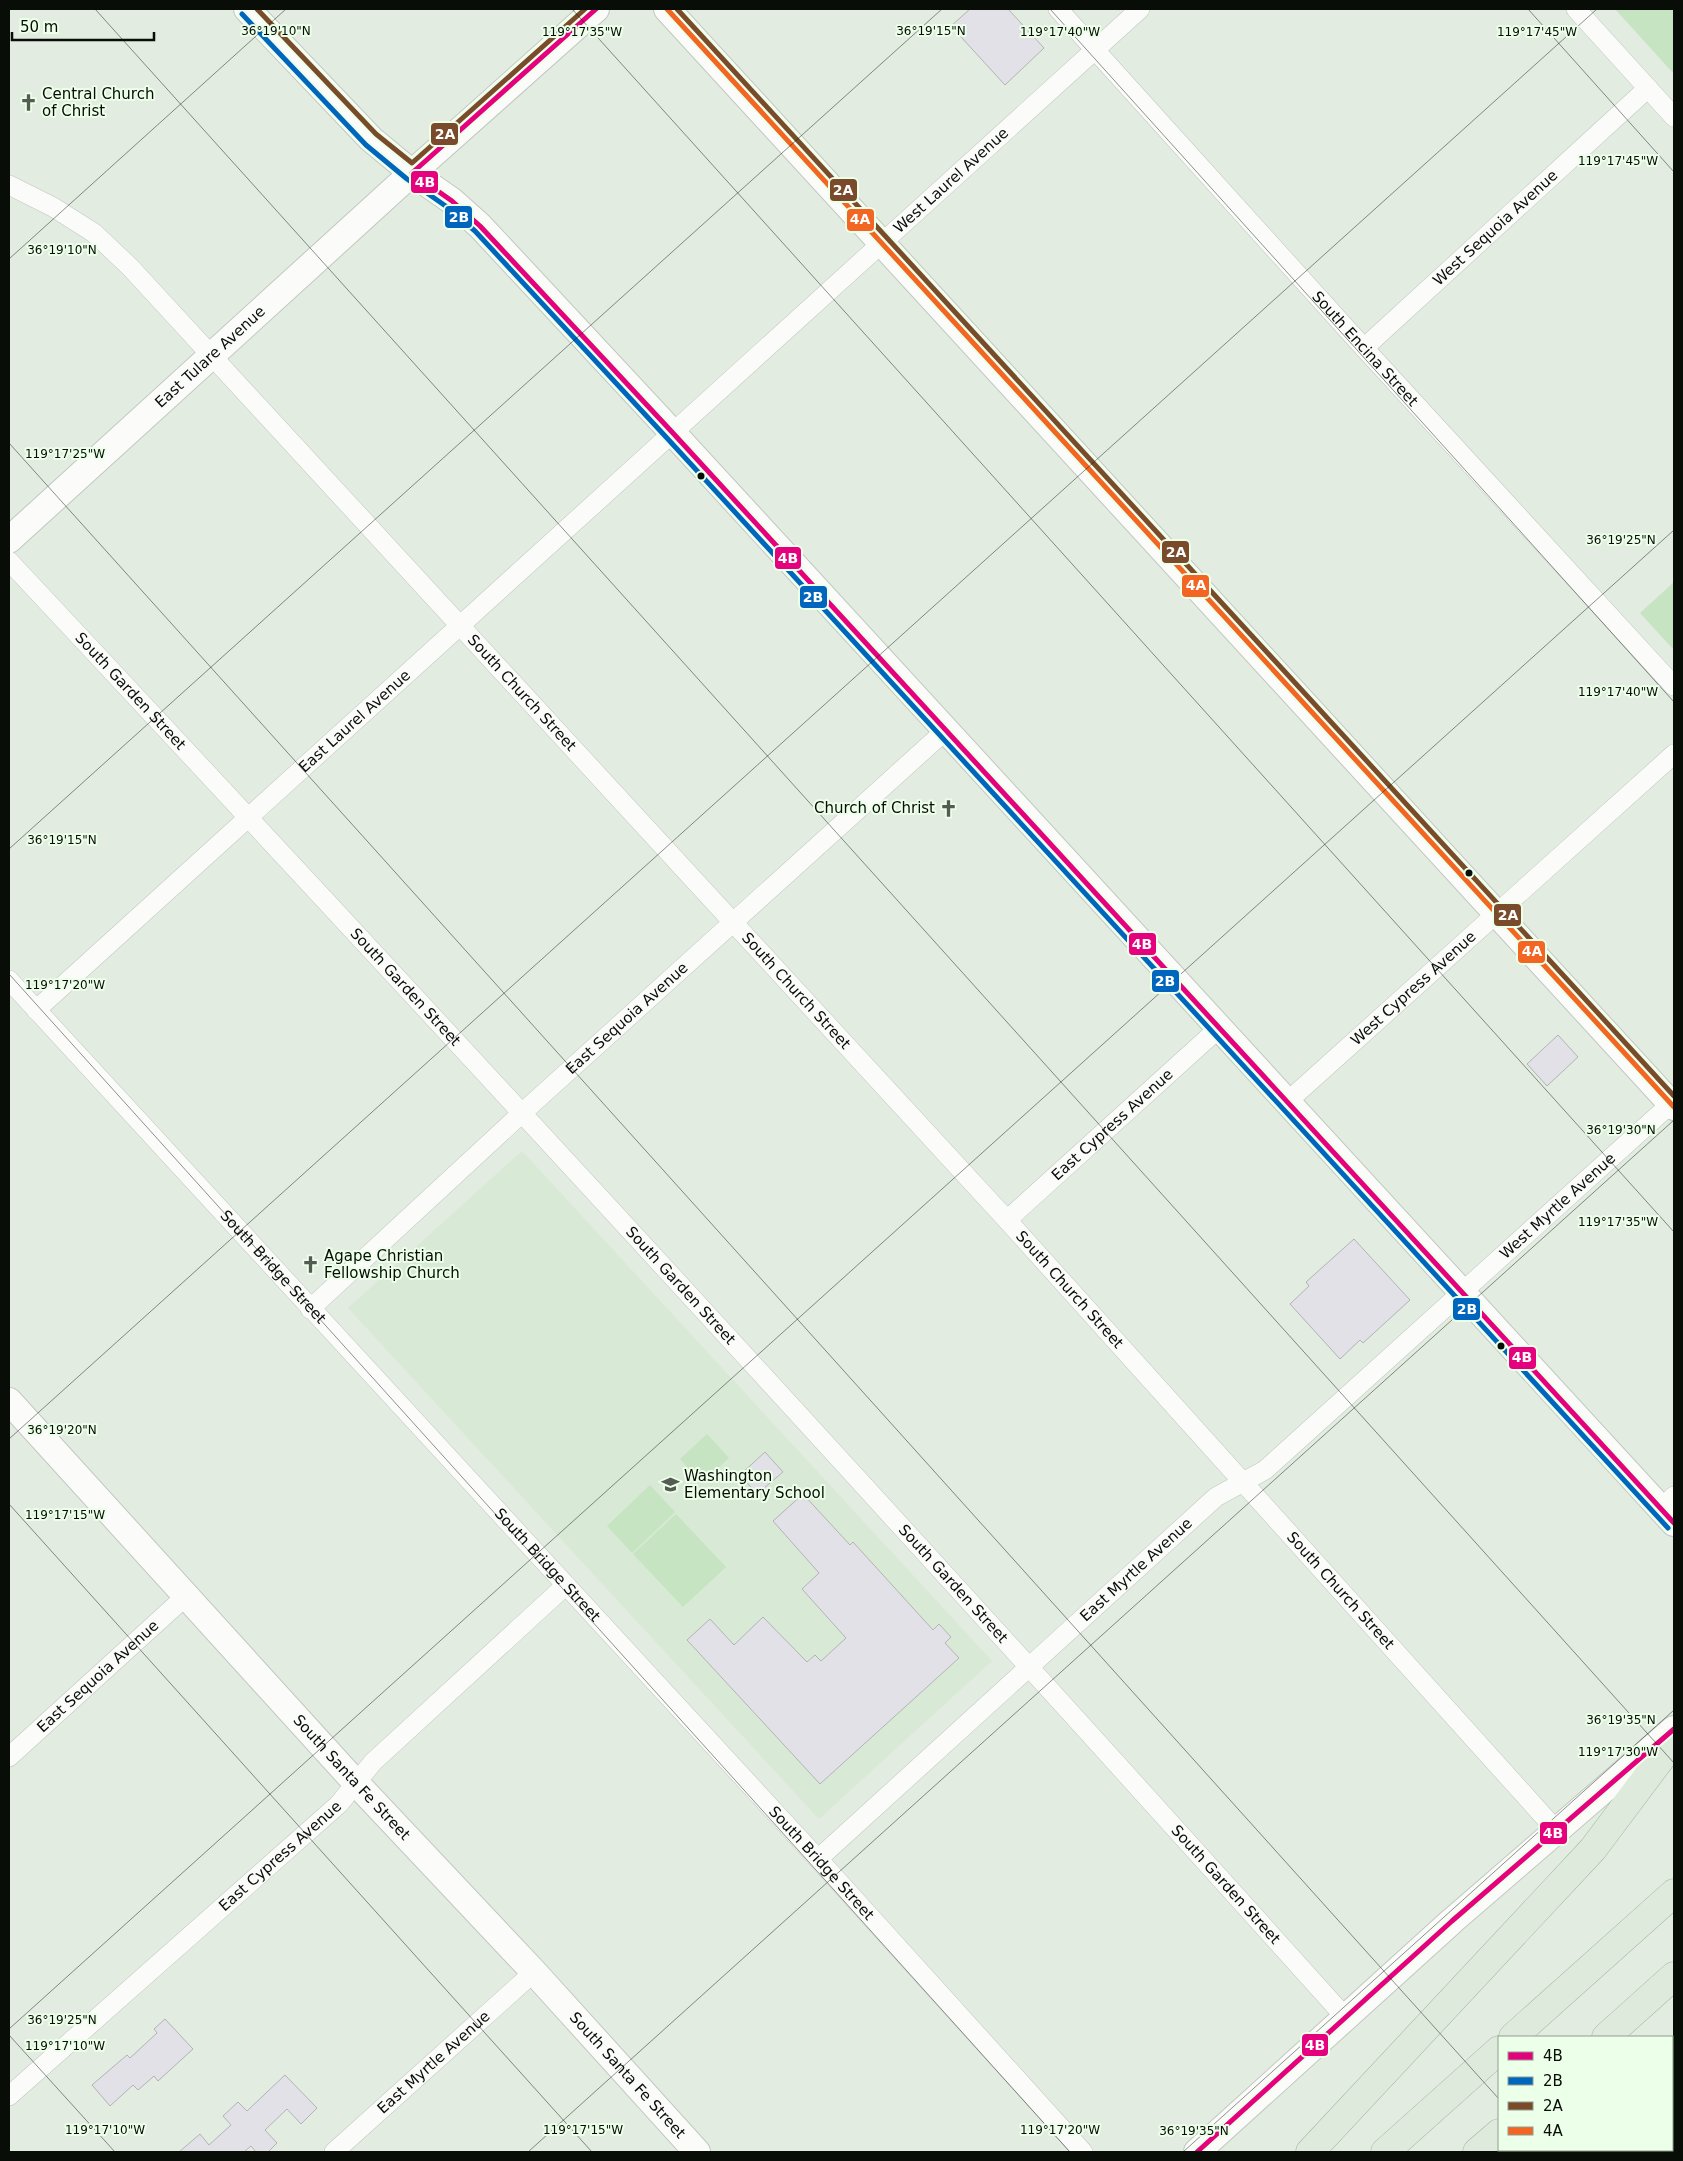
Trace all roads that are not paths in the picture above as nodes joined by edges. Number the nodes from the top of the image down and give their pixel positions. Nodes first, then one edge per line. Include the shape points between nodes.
1 (247, 9) edge
2 (596, 9) edge
3 (667, 9) edge
4 (1058, 9) edge
5 (1140, 9) edge
6 (1576, 9) edge
7 (1096, 50) junction
8 (1648, 88) junction
9 (1674, 117) edge
10 (412, 173) junction
11 (9, 185) edge
12 (882, 243) junction
13 (1364, 348) junction
14 (213, 356) junction
15 (672, 432) junction
16 (9, 540) edge
17 (9, 560) edge
18 (459, 625) junction
19 (1674, 686) edge
20 (946, 730) junction
21 (1674, 754) edge
22 (248, 818) junction
23 (1496, 913) junction
24 (733, 923) junction
25 (9, 980) edge
26 (36, 1010) junction
27 (1219, 1028) junction
28 (1287, 1102) junction
29 (1673, 1104) edge
30 (522, 1113) junction
31 (1007, 1220) junction
32 (1463, 1294) junction
33 (310, 1308) junction
34 (9, 1401) edge
35 (1243, 1482) junction
36 (1670, 1509) edge
37 (564, 1586) junction
38 (186, 1596) junction
39 (1030, 1666) junction
40 (1674, 1729) edge
41 (1674, 1741) edge
42 (9, 1757) edge
43 (356, 1783) junction
44 (1556, 1830) junction
45 (818, 1859) junction
46 (1674, 1893) edge
47 (534, 1972) junction
48 (1674, 1976) edge
49 (1345, 2017) junction
50 (1514, 2036) edge
51 (1607, 2036) edge
52 (1498, 2051) edge
53 (9, 2096) edge
54 (1498, 2133) edge
55 (334, 2152) edge
56 (697, 2152) edge
57 (1083, 2152) edge
58 (1197, 2152) edge
59 (1310, 2152) edge
60 (1385, 2152) edge
61 (1477, 2152) edge

1 - 10 street via 371,139
2 - 10 street, East Tulare Avenue
3 - 12 street
4 - 7 street, South Encina Street
5 - 7 street, West Laurel Avenue
6 - 8 street
7 - 12 street, West Laurel Avenue
7 - 13 street, South Encina Street
8 - 9 street
8 - 13 street, West Sequoia Avenue
10 - 14 street, East Tulare Avenue
10 - 15 street via 452,201 480,226
11 - 14 street, South Church Street via 94,233
12 - 15 street, West Laurel Avenue
12 - 23 street
13 - 19 street, South Encina Street
14 - 16 street, East Tulare Avenue
14 - 18 street, South Church Street
15 - 18 street, East Laurel Avenue
15 - 20 street
17 - 22 street, South Garden Street
18 - 22 street, East Laurel Avenue
18 - 24 street, South Church Street
20 - 24 street, East Sequoia Avenue
20 - 27 street
21 - 23 street, West Cypress Avenue
22 - 26 street, East Laurel Avenue
22 - 30 street, South Garden Street
23 - 28 street, West Cypress Avenue
23 - 29 street
24 - 30 street, East Sequoia Avenue
24 - 31 street, South Church Street
25 - 26 street, South Bridge Street
26 - 33 street, South Bridge Street
27 - 28 street
27 - 31 street, East Cypress Avenue
28 - 32 street
29 - 32 street, West Myrtle Avenue
30 - 33 street, East Sequoia Avenue
30 - 39 street, South Garden Street
31 - 35 street, South Church Street
32 - 35 street, East Myrtle Avenue via 1265,1470
32 - 36 street
33 - 37 street, South Bridge Street
34 - 38 street, South Santa Fe Street
35 - 39 street, East Myrtle Avenue via 1216,1497
35 - 44 street, South Church Street
37 - 43 street, East Cypress Avenue via 373,1762
37 - 45 street, South Bridge Street
38 - 42 street, East Sequoia Avenue
38 - 43 street, South Santa Fe Street
39 - 45 street, East Myrtle Avenue
39 - 49 street, South Garden Street
40 - 44 street
41 - 59 highway via 1592,1850
43 - 47 street, South Santa Fe Street
43 - 53 street, East Cypress Avenue via 339,1804
44 - 49 street
45 - 57 street, South Bridge Street
46 - 50 highway
47 - 55 street, East Myrtle Avenue
47 - 56 street, South Santa Fe Street
48 - 51 highway
49 - 58 street
52 - 60 highway
54 - 61 highway

